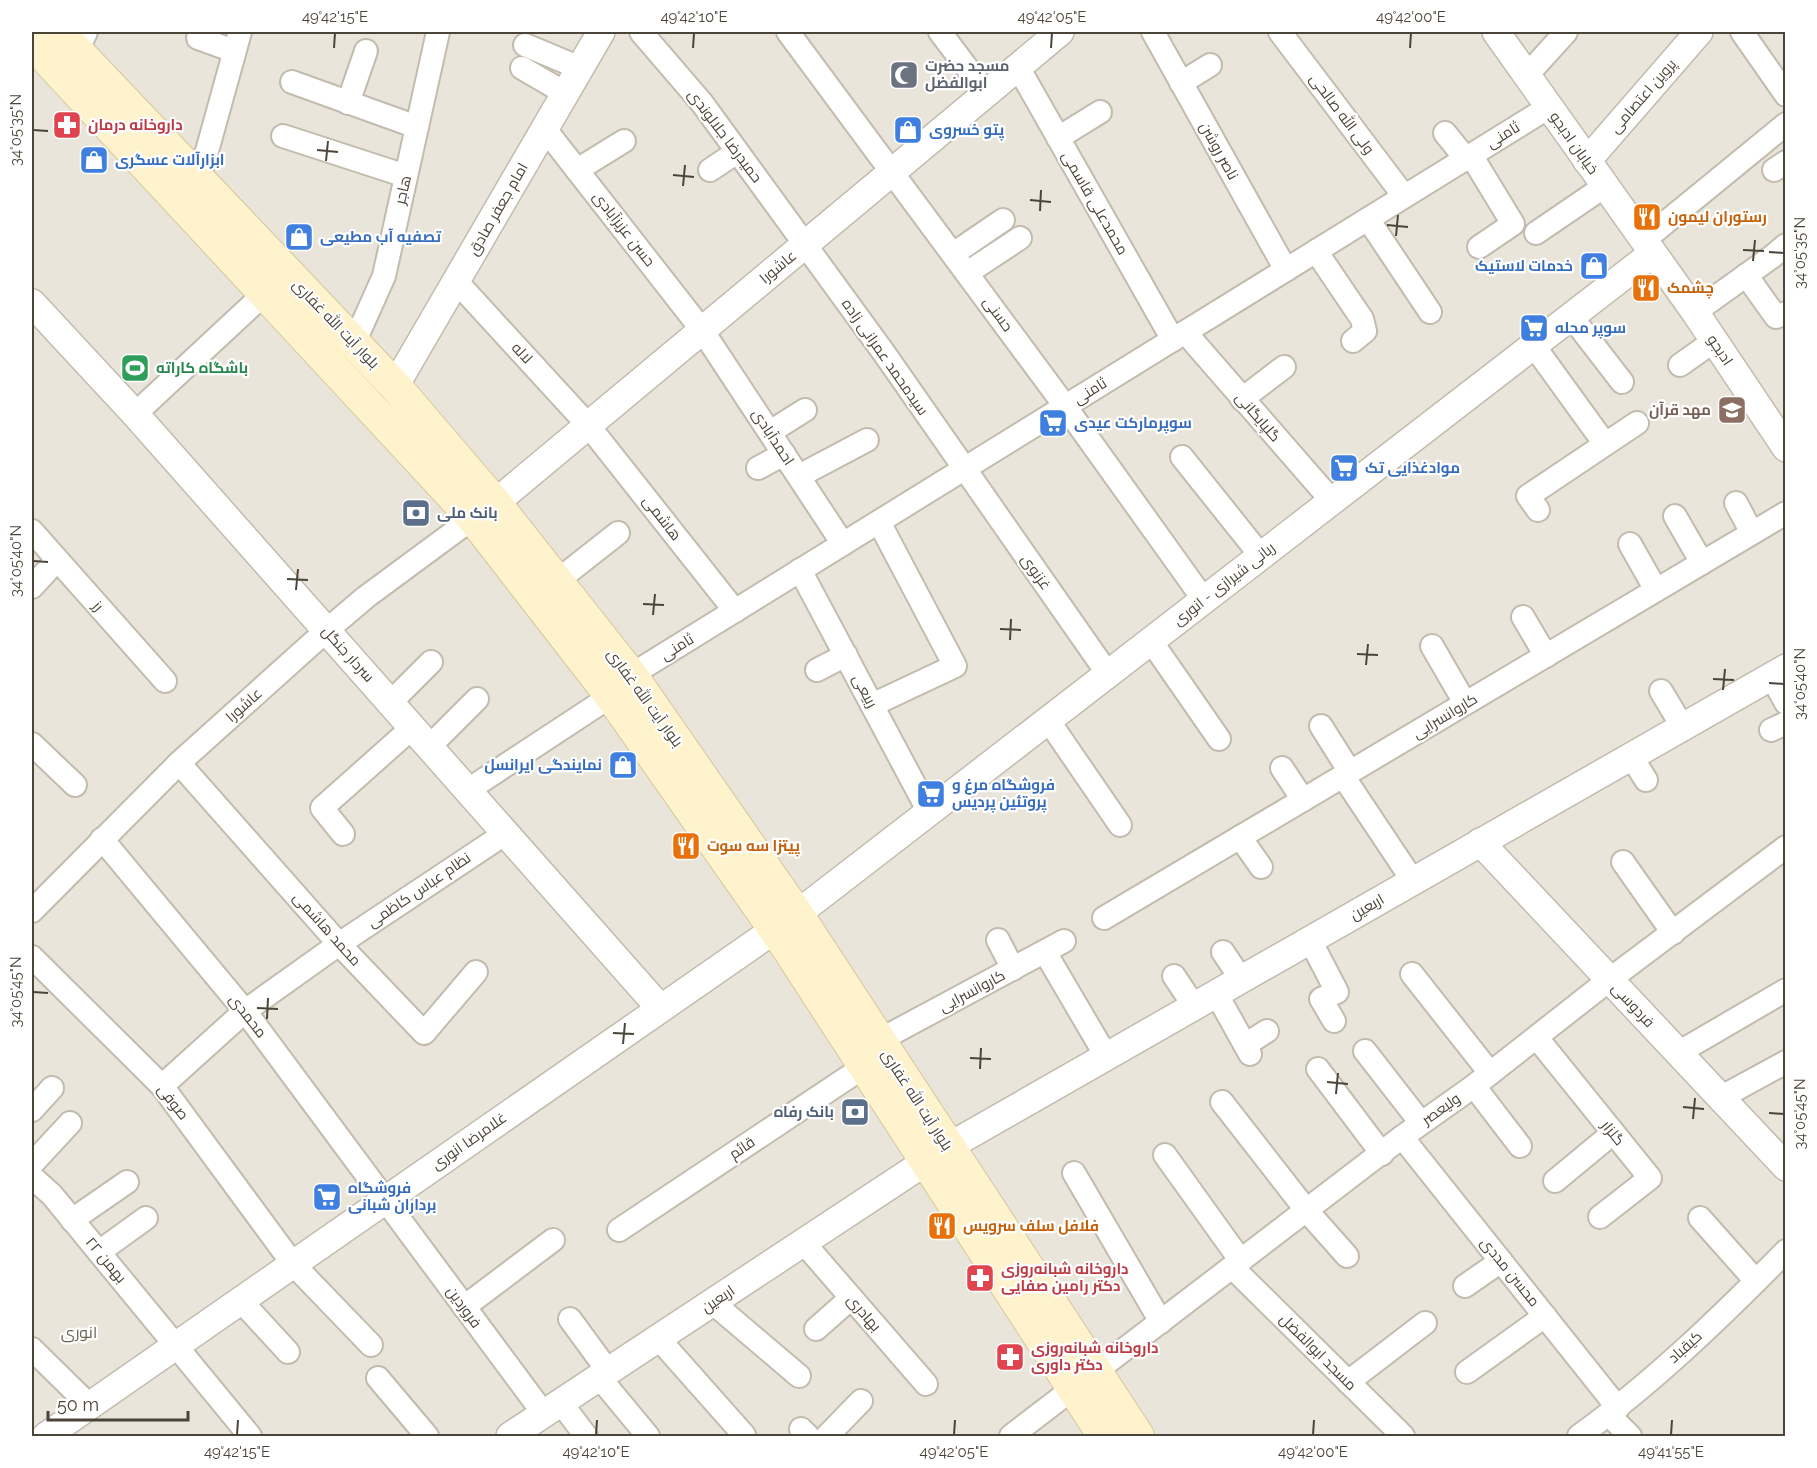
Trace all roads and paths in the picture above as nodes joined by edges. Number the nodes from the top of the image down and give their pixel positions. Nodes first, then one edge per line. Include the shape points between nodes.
1 (438, 32) edge
2 (601, 32) edge
3 (641, 32) edge
4 (788, 32) edge
5 (940, 32) edge
6 (1060, 32) edge
7 (1153, 32) edge
8 (1280, 32) edge
9 (1496, 32) edge
10 (1566, 32) edge
11 (1700, 32) edge
12 (1742, 32) edge
13 (74, 38) edge
14 (198, 38) dead end
15 (237, 41) edge
16 (32, 43) edge
17 (525, 45) dead end
18 (366, 51) dead end
19 (1210, 65) dead end
20 (1018, 67) junction
21 (522, 68) dead end
22 (580, 68) junction
23 (1527, 75) junction
24 (292, 82) dead end
25 (1181, 83) junction
26 (566, 93) junction
27 (986, 93) junction
28 (1785, 95) edge
29 (348, 103) junction
30 (1549, 107) junction
31 (1100, 112) dead end
32 (1785, 124) edge
33 (417, 127) junction
34 (545, 129) junction
35 (1445, 133) dead end
36 (283, 136) dead end
37 (1058, 138) junction
38 (624, 141) dead end
39 (737, 152) junction
40 (1468, 157) junction
41 (1587, 161) junction
42 (577, 170) junction
43 (710, 170) dead end
44 (893, 171) junction
45 (406, 176) junction
46 (199, 180) junction
47 (1605, 186) junction
48 (1404, 196) junction
49 (1368, 219) junction
50 (1003, 220) dead end
51 (1536, 234) dead end
52 (1020, 238) dead end
53 (804, 245) junction
54 (1785, 245) edge
55 (1479, 247) dead end
56 (1648, 248) junction
57 (1316, 251) junction
58 (953, 254) junction
59 (1286, 270) junction
60 (967, 273) junction
61 (1746, 275) junction
62 (456, 281) junction
63 (264, 294) junction
64 (32, 303) edge
65 (1430, 312) dead end
66 (1695, 312) junction
67 (1785, 313) edge
68 (1572, 316) junction
69 (702, 330) junction
70 (1179, 336) junction
71 (1353, 341) dead end
72 (1714, 341) junction
73 (354, 344) junction
74 (1534, 346) junction
75 (1680, 366) dead end
76 (1284, 367) dead end
77 (1622, 382) dead end
78 (394, 386) junction
79 (1242, 399) junction
80 (1065, 406) junction
81 (805, 410) dead end
82 (135, 414) junction
83 (1637, 423) dead end
84 (588, 425) junction
85 (770, 432) junction
86 (867, 440) dead end
87 (1605, 444) junction
88 (1785, 448) edge
89 (784, 454) junction
90 (1182, 458) dead end
91 (758, 468) dead end
92 (964, 469) junction
93 (799, 476) junction
94 (1332, 501) junction
95 (1736, 503) dead end
96 (1538, 510) dead end
97 (484, 511) junction
98 (1785, 513) edge
99 (1676, 516) dead end
100 (879, 522) junction
101 (32, 531) edge
102 (618, 533) dead end
103 (1752, 533) junction
104 (843, 544) junction
105 (1630, 544) dead end
106 (1261, 556) junction
107 (57, 560) junction
108 (1702, 563) junction
109 (800, 570) junction
110 (557, 581) junction
111 (32, 587) edge
112 (1656, 591) junction
113 (1204, 600) junction
114 (735, 610) junction
115 (1523, 617) dead end
116 (327, 630) junction
117 (1151, 640) junction
118 (1432, 646) dead end
119 (846, 655) junction
120 (1546, 656) junction
121 (432, 662) dead end
122 (817, 670) dead end
123 (1778, 672) edge
124 (1108, 674) junction
125 (165, 681) dead end
126 (621, 686) junction
127 (1661, 691) dead end
128 (477, 699) dead end
129 (390, 702) junction
130 (1465, 703) junction
131 (1785, 703) edge
132 (872, 705) junction
133 (1048, 720) junction
134 (1321, 726) dead end
135 (1682, 726) junction
136 (421, 737) junction
137 (1219, 739) dead end
138 (32, 744) edge
139 (1630, 756) junction
140 (179, 763) junction
141 (1282, 768) dead end
142 (1346, 774) junction
143 (1646, 780) dead end
144 (75, 785) dead end
145 (468, 790) junction
146 (1303, 800) junction
147 (929, 812) junction
148 (1120, 825) dead end
149 (506, 833) junction
150 (343, 834) dead end
151 (1240, 837) junction
152 (102, 839) junction
153 (1480, 842) junction
154 (1785, 847) edge
155 (1623, 862) dead end
156 (1261, 867) dead end
157 (1413, 881) junction
158 (32, 912) edge
159 (1104, 918) dead end
160 (785, 921) junction
161 (1673, 933) junction
162 (998, 940) dead end
163 (1310, 940) junction
164 (1064, 941) dead end
165 (339, 944) junction
166 (1045, 952) junction
167 (1222, 952) dead end
168 (32, 957) edge
169 (1013, 969) junction
170 (476, 972) dead end
171 (1413, 974) dead end
172 (1174, 976) dead end
173 (1241, 979) junction
174 (1609, 980) junction
175 (1785, 990) edge
176 (1205, 1000) junction
177 (660, 1008) junction
178 (245, 1011) junction
179 (1334, 1021) dead end
180 (1267, 1031) dead end
181 (1536, 1038) junction
182 (1365, 1051) dead end
183 (1678, 1053) junction
184 (872, 1054) junction
185 (1106, 1056) junction
186 (1785, 1062) edge
187 (1318, 1069) dead end
188 (1482, 1080) junction
189 (162, 1086) junction
190 (52, 1088) dead end
191 (1720, 1098) junction
192 (1222, 1102) dead end
193 (32, 1110) edge
194 (70, 1123) dead end
195 (1421, 1123) junction
196 (1613, 1133) junction
197 (1402, 1137) junction
198 (1520, 1146) dead end
199 (937, 1154) junction
200 (1382, 1154) junction
201 (1165, 1155) dead end
202 (32, 1164) edge
203 (1785, 1167) edge
204 (1074, 1173) dead end
205 (32, 1177) edge
206 (1555, 1181) dead end
207 (127, 1182) dead end
208 (386, 1199) junction
209 (1307, 1211) junction
210 (146, 1218) dead end
211 (1600, 1218) dead end
212 (1700, 1218) dead end
213 (72, 1220) junction
214 (619, 1230) dead end
215 (553, 1240) dead end
216 (803, 1242) junction
217 (1785, 1251) edge
218 (99, 1252) junction
219 (1347, 1256) dead end
220 (1501, 1260) junction
221 (293, 1264) junction
222 (1237, 1264) junction
223 (1756, 1281) junction
224 (1465, 1286) dead end
225 (851, 1298) junction
226 (241, 1300) junction
227 (712, 1302) junction
228 (464, 1306) junction
229 (1545, 1316) junction
230 (570, 1319) dead end
231 (1161, 1322) junction
232 (1425, 1323) dead end
233 (816, 1329) dead end
234 (658, 1338) junction
235 (177, 1345) junction
236 (371, 1345) dead end
237 (32, 1349) edge
238 (288, 1352) dead end
239 (1467, 1372) dead end
240 (603, 1374) junction
241 (799, 1377) dead end
242 (378, 1378) dead end
243 (1084, 1380) junction
244 (1348, 1382) junction
245 (926, 1384) dead end
246 (861, 1401) dead end
247 (90, 1406) junction
248 (552, 1408) junction
249 (1614, 1411) junction
250 (744, 1435) edge
251 (46, 1437) edge
252 (250, 1437) edge
253 (427, 1437) edge
254 (510, 1437) edge
255 (586, 1437) edge
256 (648, 1437) edge
257 (827, 1437) edge
258 (1011, 1437) edge
259 (1104, 1437) edge
260 (1138, 1437) edge
261 (1403, 1437) edge
262 (1579, 1437) edge
263 (1630, 1437) edge

1 - 33 street, هاجر
2 - 22 street, امام جعفر صادق
3 - 39 street, حمیدرضا جلالوندی via 702,103
4 - 44 street, حسنی
5 - 27 street
6 - 20 street, عاشورا
7 - 25 street, ناصر روشن
8 - 48 street, ولی الله صالحی
9 - 23 street, خیابان ادبجو
10 - 23 street
11 - 41 street, پروین اعتصامی
12 - 28 street
13 - 46 main road, بلوار آیت الله غفاری
14 - 15 street
15 - 46 street
16 - 63 main road, بلوار آیت الله غفاری
17 - 22 street
18 - 29 street
19 - 25 street
20 - 27 street, عاشورا
20 - 37 street, محمدعلی قاسمی
21 - 26 street
22 - 26 street, امام جعفر صادق
23 - 30 street, خیابان ادبجو
24 - 29 street
25 - 59 street, ناصر روشن
26 - 34 street, امام جعفر صادق
27 - 44 street, عاشورا
29 - 33 street
30 - 40 street, ثامنی
30 - 41 street, خیابان ادبجو
31 - 37 street
32 - 56 street
33 - 45 street, هاجر
34 - 42 street, حسن عزیزآبادی
34 - 62 street, امام جعفر صادق
35 - 40 street
36 - 45 street
37 - 70 street, محمدعلی قاسمی
38 - 42 street
39 - 43 street
39 - 53 street, حمیدرضا جلالوندی
40 - 48 street, ثامنی
40 - 55 street via 1486,199 1513,224
41 - 47 street, خیابان ادبجو
42 - 69 street, حسن عزیزآبادی
44 - 53 street, عاشورا
44 - 58 street, حسنی
45 - 73 street, هاجر via 384,276
46 - 73 main road, بلوار آیت الله غفاری
47 - 51 street
47 - 56 street, خیابان ادبجو
48 - 49 street, ثامنی
49 - 57 street, ثامنی
49 - 65 street
50 - 58 street
52 - 60 street
53 - 69 street, عاشورا
53 - 92 street, سیدمحمد عمرانی زاده
54 - 61 street
56 - 66 street, ادبجو
56 - 68 street, ربانی شیرازی - انوری
57 - 59 street, ثامنی
57 - 71 street via 1362,319 1365,331
58 - 60 street, حسنی
59 - 70 street, ثامنی
60 - 80 street, حسنی
61 - 66 street
61 - 67 street via 1776,317
62 - 78 street, امام جعفر صادق
62 - 84 street, لاله
63 - 82 street
63 - 97 main road, بلوار آیت الله غفاری
64 - 82 street, سردار جنگل
66 - 72 street, ادبجو
68 - 74 street, ربانی شیرازی - انوری
68 - 77 street
69 - 84 street, عاشورا
69 - 85 street, احمدآبادی
70 - 79 street, گلپایگانی
70 - 80 street, ثامنی
72 - 75 street
72 - 88 street, ادبجو
73 - 78 main road, بلوار آیت الله غفاری
74 - 87 street
74 - 94 street, ربانی شیرازی - انوری
76 - 79 street
78 - 97 main road, بلوار آیت الله غفاری
79 - 94 street, گلپایگانی
80 - 92 street, ثامنی
80 - 113 street, حسنی
81 - 85 street
82 - 116 street, سردار جنگل
83 - 87 street
84 - 97 street, عاشورا
84 - 114 street, هاشمی
85 - 89 street, احمدآبادی
86 - 93 street
87 - 96 street via 1528,496
89 - 91 street
89 - 93 street, احمدآبادی
90 - 106 street
92 - 100 street, ثامنی
92 - 124 street, غزنوی
93 - 104 street, احمدآبادی
94 - 106 street, ربانی شیرازی - انوری
95 - 103 street
97 - 110 main road, بلوار آیت الله غفاری
97 - 116 street, عاشورا
97 - 126 main road, بلوار آیت الله غفاری
98 - 103 street, کاروانسرایی
99 - 108 street
100 - 104 street, ثامنی
100 - 132 street via 955,666
101 - 107 street, رز
102 - 110 street
103 - 108 street, کاروانسرایی
104 - 109 street, ثامنی
105 - 112 street
106 - 113 street, ربانی شیرازی - انوری
107 - 111 street
107 - 125 street, رز
108 - 112 street, کاروانسرایی
109 - 114 street, ثامنی
109 - 119 street, ربیعی
110 - 126 main road, بلوار آیت الله غفاری
112 - 120 street, کاروانسرایی
113 - 117 street, ربانی شیرازی - انوری
114 - 126 street, ثامنی
115 - 120 street
116 - 129 street, سردار جنگل
116 - 140 street, عاشورا
117 - 124 street, ربانی شیرازی - انوری
117 - 137 street
118 - 130 street
119 - 122 street
119 - 132 street, ربیعی
120 - 130 street, کاروانسرایی
121 - 129 street
123 - 131 street
123 - 135 street, اربعین
124 - 133 street, ربانی شیرازی - انوری
126 - 145 street, ثامنی
126 - 160 main road, بلوار آیت الله غفاری
127 - 135 street
128 - 136 street
129 - 136 street, سردار جنگل
130 - 142 street, کاروانسرایی
132 - 147 street, ربیعی
133 - 147 street, ربانی شیرازی - انوری
133 - 148 street
134 - 142 street
135 - 139 street, اربعین
136 - 145 street, سردار جنگل
136 - 150 street via 322,808
138 - 144 street
139 - 143 street
139 - 153 street, اربعین
140 - 152 street, عاشورا
140 - 165 street, محمد هاشمی
141 - 146 street
142 - 146 street, کاروانسرایی
142 - 157 street
145 - 149 street, سردار جنگل
146 - 151 street, کاروانسرایی
147 - 160 street, ربانی شیرازی - انوری
149 - 165 street, نظام عباس کاظمی
149 - 177 street, سردار جنگل
151 - 156 street
151 - 159 street, کاروانسرایی
152 - 158 street, عاشورا
152 - 178 street, محمدی
153 - 157 street, اربعین
153 - 174 street, فردوسی
154 - 161 street, ولیعصر
155 - 161 street
157 - 163 street, اربعین
160 - 177 street, غلامرضا انوری
160 - 184 main road, بلوار آیت الله غفاری
161 - 174 street, ولیعصر
162 - 169 street
163 - 173 street, اربعین
163 - 179 street via 1337,992 1322,999
164 - 166 street, کاروانسرایی
165 - 170 street, محمد هاشمی via 424,1033
165 - 178 street, نظام عباس کاظمی
166 - 169 street, کاروانسرایی
166 - 185 street
167 - 173 street
168 - 189 street, صوفی
169 - 184 street, کاروانسرایی
171 - 188 street
172 - 176 street
173 - 176 street, اربعین
174 - 181 street, ولیعصر
174 - 183 street, فردوسی
175 - 183 street
176 - 180 street via 1248,1050
176 - 185 street, اربعین
177 - 208 street, غلامرضا انوری
178 - 189 street, نظام عباس کاظمی
178 - 208 street, محمدی
181 - 188 street, ولیعصر
181 - 196 street, گلزار
182 - 195 street
183 - 191 street, فردوسی
184 - 199 main road, بلوار آیت الله غفاری
184 - 214 street, قائم
185 - 199 street, اربعین
186 - 191 street
187 - 200 street
188 - 195 street, ولیعصر
188 - 198 street
189 - 221 street, صوفی
190 - 193 street
191 - 203 street, فردوسی
192 - 209 street
194 - 202 street
195 - 197 street, ولیعصر
196 - 206 street
196 - 211 street, گلزار via 1650,1178
197 - 200 street, ولیعصر
197 - 220 street, محسن مددی
199 - 216 street, اربعین
199 - 243 main road, بلوار آیت الله غفاری
200 - 209 street, ولیعصر
201 - 222 street, مسجد ابوالفضل
204 - 231 street
205 - 213 street, ۲۲ بهمن
207 - 213 street
208 - 221 street, غلامرضا انوری
208 - 228 street, فروردین
209 - 219 street
209 - 222 street, ولیعصر
210 - 218 street
212 - 223 street
213 - 218 street, ۲۲ بهمن
215 - 228 street
216 - 225 street, بهادری
216 - 227 street, اربعین
217 - 223 street, کیقباد
218 - 235 street, ۲۲ بهمن
220 - 224 street
220 - 229 street, محسن مددی
221 - 226 street, غلامرضا انوری
221 - 236 street, صوفی
222 - 231 street, ولیعصر
222 - 244 street, مسجد ابوالفضل
223 - 249 street, کیقباد
225 - 233 street
225 - 245 street, بهادری
226 - 235 street, غلامرضا انوری
226 - 238 street
227 - 234 street, اربعین
227 - 241 street
228 - 248 street, فروردین
229 - 239 street
229 - 249 street, محسن مددی
230 - 240 street
231 - 243 street, ولیعصر
232 - 244 street
234 - 240 street, اربعین
234 - 250 street
235 - 247 street, غلامرضا انوری
235 - 252 street, ۲۲ بهمن
237 - 247 street
240 - 248 street, اربعین
240 - 256 street
242 - 253 street
243 - 258 street, ولیعصر
243 - 259 main road, بلوار آیت الله غفاری
243 - 260 main road, بلوار آیت الله غفاری
244 - 261 street, مسجد ابوالفضل
246 - 257 street
247 - 251 street, غلامرضا انوری
248 - 254 street, اربعین
248 - 255 street, فروردین
249 - 262 street, کیقباد
249 - 263 street, محسن مددی

